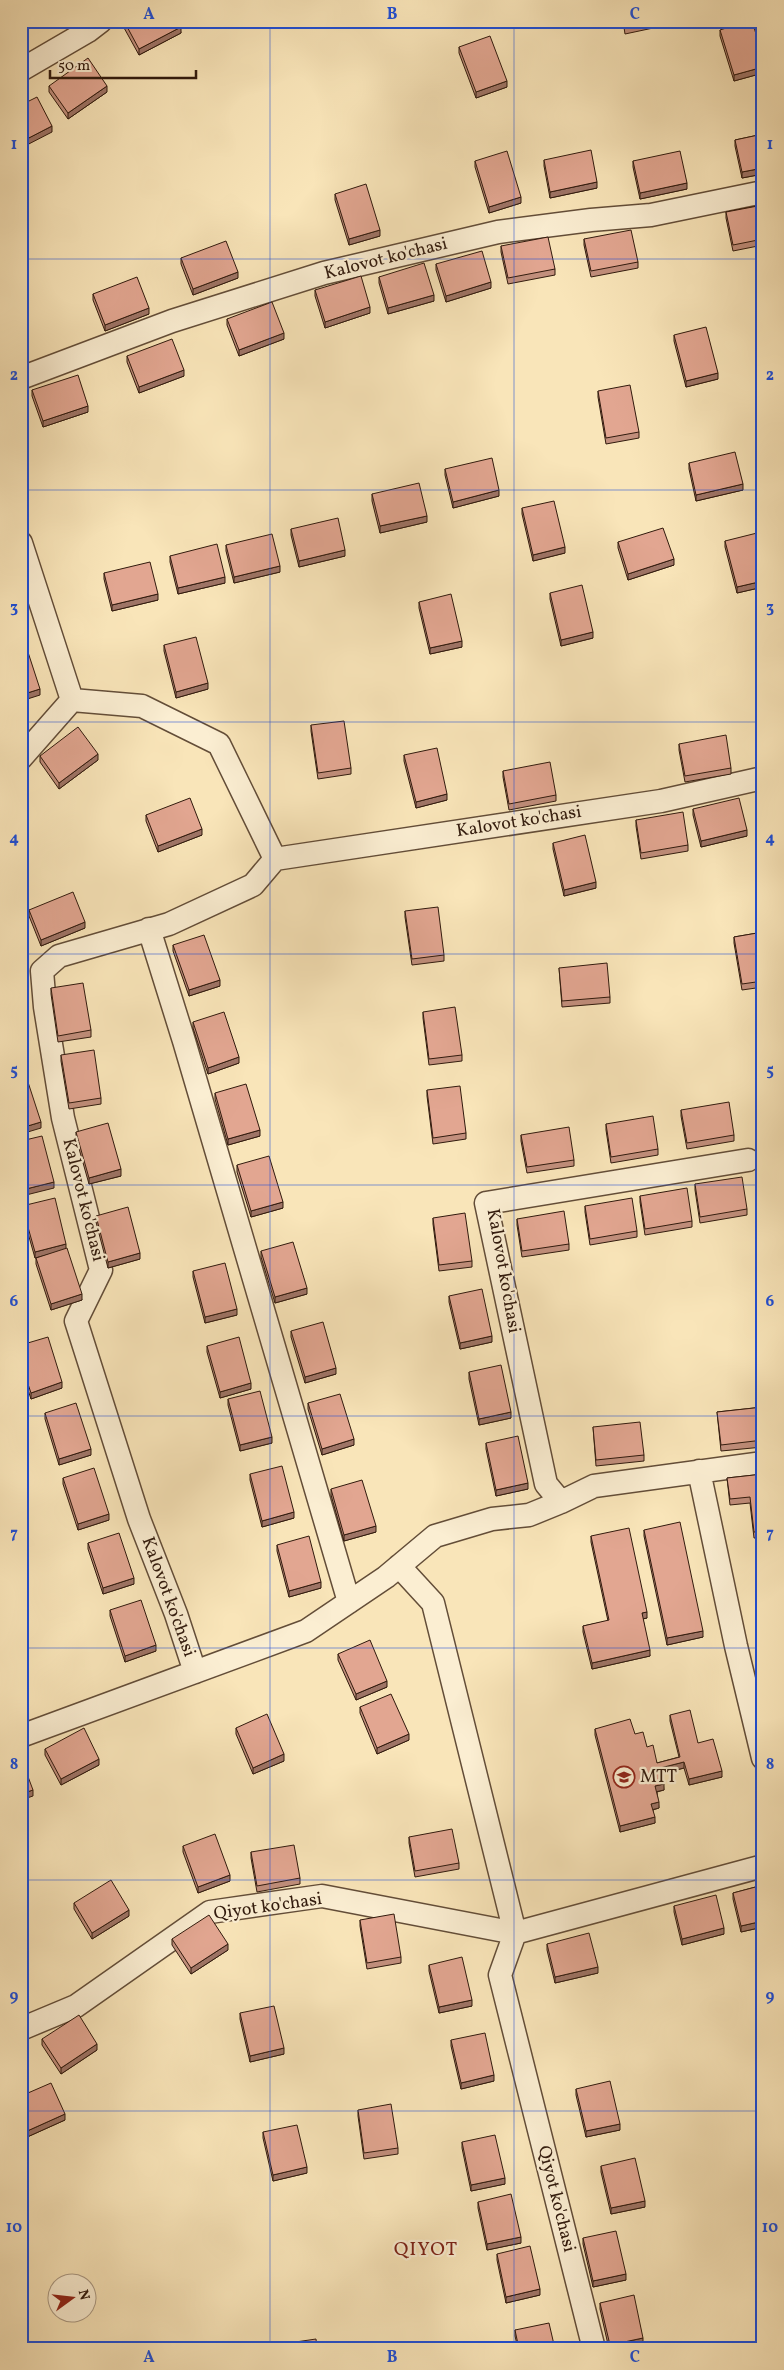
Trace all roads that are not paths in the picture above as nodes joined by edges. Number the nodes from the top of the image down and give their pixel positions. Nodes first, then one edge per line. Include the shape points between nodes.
1 (101, 21) edge
2 (21, 70) edge
3 (763, 192) edge
4 (21, 378) edge
5 (21, 543) edge
6 (72, 700) junction
7 (21, 758) edge
8 (763, 778) edge
9 (275, 859) junction
10 (149, 930) junction
11 (748, 1160) dead end
12 (763, 1464) edge
13 (700, 1471) junction
14 (561, 1502) junction
15 (399, 1566) junction
16 (349, 1602) junction
17 (194, 1672) junction
18 (21, 1736) edge
19 (763, 1758) edge
20 (763, 1866) edge
21 (515, 1933) junction
22 (21, 2030) edge
23 (594, 2349) edge

1 - 2 street
3 - 4 street, Kalovot ko'chasi via 651,215 498,232 324,273 172,321
5 - 6 street
6 - 7 street
6 - 9 street via 142,706 219,744
8 - 9 street, Kalovot ko'chasi via 661,801
9 - 10 street, Kalovot ko'chasi via 253,885
10 - 16 street
10 - 17 street, Kalovot ko'chasi via 59,956 42,971 63,1118 101,1270 76,1321 139,1519 176,1614
11 - 14 street, Kalovot ko'chasi via 486,1203 546,1484
12 - 13 street, Kalovot ko'chasi
13 - 14 street, Kalovot ko'chasi via 594,1486
13 - 19 street
14 - 15 street, Kalovot ko'chasi via 529,1515 492,1519 435,1536
15 - 16 street, Kalovot ko'chasi
15 - 21 street via 433,1603
16 - 17 street, Kalovot ko'chasi via 306,1631
17 - 18 street, Kalovot ko'chasi
20 - 21 street, Qiyot ko'chasi
21 - 22 street, Qiyot ko'chasi via 322,1896 210,1912 76,2006
21 - 23 street, Qiyot ko'chasi via 500,1975

